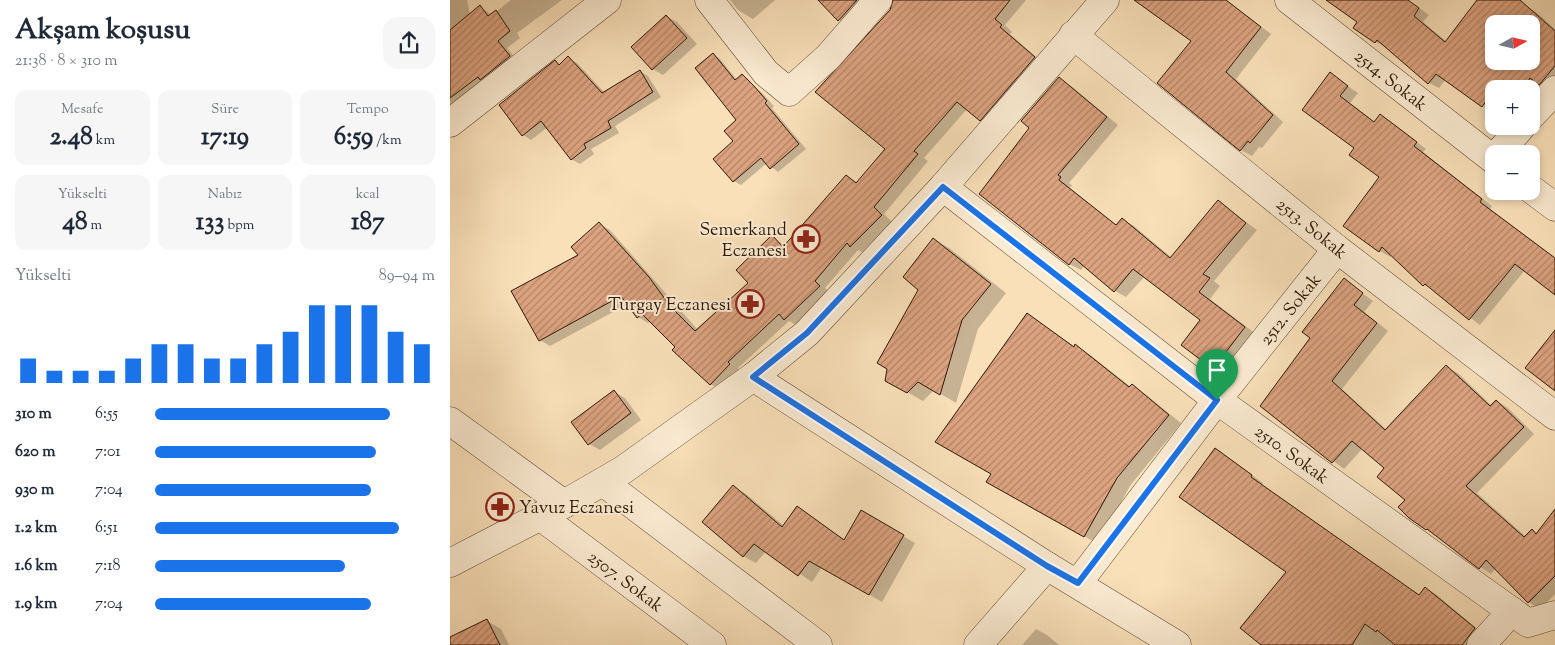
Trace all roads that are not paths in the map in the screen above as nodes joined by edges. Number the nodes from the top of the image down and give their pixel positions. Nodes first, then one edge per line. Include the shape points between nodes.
1 (608, 0) edge
2 (709, 0) edge
3 (878, 0) edge
4 (1106, 0) edge
5 (1289, 0) edge
6 (1073, 36) junction
7 (1555, 90) edge
8 (1540, 106) edge
9 (450, 123) edge
10 (1514, 135) edge
11 (1506, 145) edge
12 (1485, 150) edge
13 (943, 187) junction
14 (1540, 196) edge
15 (1555, 207) edge
16 (1337, 249) junction
17 (753, 377) junction
18 (1217, 400) junction
19 (1555, 416) edge
20 (450, 421) edge
21 (604, 482) junction
22 (564, 504) junction
23 (540, 516) junction
24 (450, 563) edge
25 (1047, 566) junction
26 (1078, 583) junction
27 (1512, 611) junction
28 (1555, 615) edge
29 (712, 645) edge
30 (818, 645) edge
31 (978, 645) edge
32 (1177, 645) edge
33 (1481, 645) edge

1 - 9 street
2 - 3 street via 766,73 788,92 828,57
4 - 6 street
5 - 12 street, 2514. Sokak
6 - 13 street
6 - 16 street, 2513. Sokak
7 - 8 street
10 - 11 street
13 - 17 street via 807,333
13 - 18 street, 2510. Sokak
14 - 15 street
16 - 18 street, 2512. Sokak
16 - 19 street, 2513. Sokak
17 - 21 street
17 - 25 street
18 - 26 street, 2512. Sokak
18 - 27 street, 2510. Sokak
20 - 22 street
21 - 22 street
21 - 30 street
22 - 23 street
23 - 24 street
23 - 29 street, 2507. Sokak
25 - 26 street
25 - 31 street
26 - 32 street
27 - 28 street, 2510. Sokak via 1528,623
27 - 33 street

